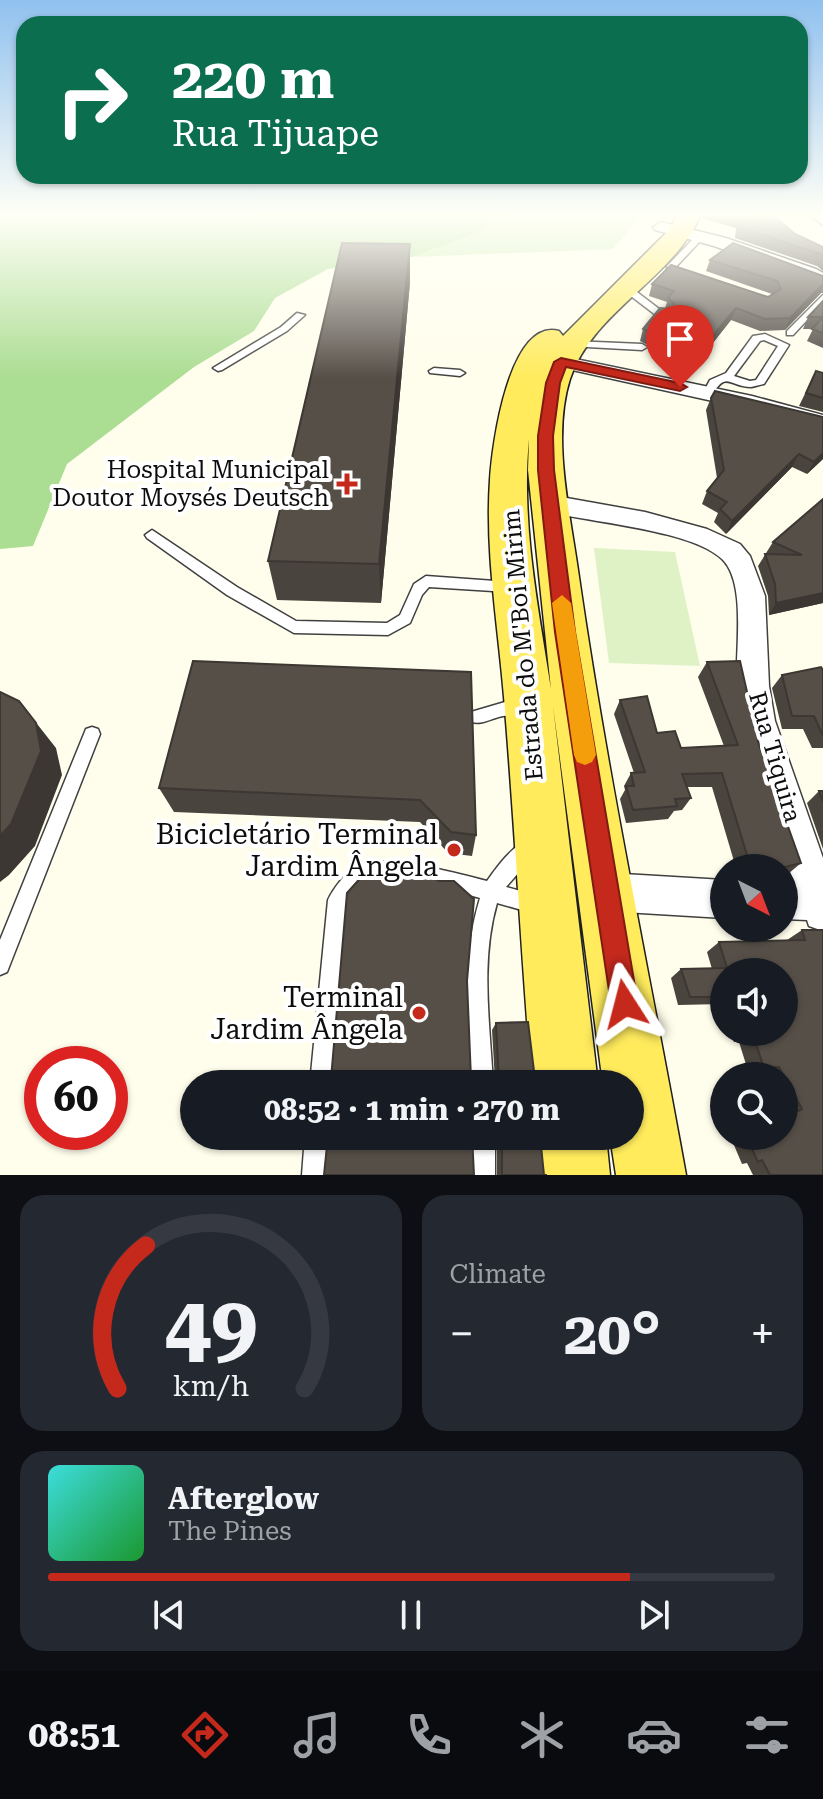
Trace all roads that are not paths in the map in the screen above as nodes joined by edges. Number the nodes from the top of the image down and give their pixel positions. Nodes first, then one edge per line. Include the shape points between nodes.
1 (637, 269) edge
2 (646, 269) edge
3 (793, 269) edge
4 (823, 281) edge
5 (626, 288) junction
6 (823, 298) edge
7 (300, 315) dead end
8 (664, 317) edge
9 (790, 333) dead end
10 (642, 347) dead end
11 (567, 353) junction
12 (218, 368) dead end
13 (434, 371) dead end
14 (460, 373) dead end
15 (726, 377) junction
16 (708, 393) junction
17 (823, 422) edge
18 (538, 517) junction
19 (152, 535) dead end
20 (513, 587) junction
21 (529, 710) junction
22 (477, 717) dead end
23 (92, 734) dead end
24 (587, 766) junction
25 (534, 771) junction
26 (541, 836) junction
27 (491, 893) junction
28 (710, 900) edge
29 (809, 904) edge
30 (584, 909) junction
31 (0, 965) edge
32 (322, 1070) edge
33 (482, 1070) edge
34 (567, 1070) edge
35 (316, 1150) edge
36 (483, 1150) edge
37 (572, 1150) edge
38 (484, 1172) dead end
39 (314, 1175) edge
40 (575, 1175) edge
41 (651, 1175) edge

1 - 18 main road, Estrada do M'Boi Mirim via 560,324 535,357 513,425
2 - 5 main road, Estrada do M'Boi Mirim
3 - 4 street
5 - 8 lane
5 - 11 main road, Estrada do M'Boi Mirim
6 - 9 lane
7 - 12 lane
10 - 11 lane
11 - 16 street
11 - 18 main road, Estrada do M'Boi Mirim via 553,383
13 - 14 lane
15 - 15 lane via 760,382 784,345 757,338
15 - 16 lane via 714,382
16 - 17 street
18 - 20 main road, Estrada do M'Boi Mirim via 508,530
18 - 24 main road, Estrada do M'Boi Mirim
18 - 29 street, Rua Tiquira via 590,510 709,540 739,561 750,593 753,692
19 - 20 lane via 294,627 400,625 426,581
20 - 21 main road, Estrada do M'Boi Mirim
21 - 22 lane via 505,709
21 - 25 main road, Estrada do M'Boi Mirim
23 - 31 lane
24 - 25 main road via 583,780 571,788 549,786
24 - 30 main road, Estrada do M'Boi Mirim
25 - 26 main road, Estrada do M'Boi Mirim
26 - 27 lane
26 - 30 main road, Estrada do M'Boi Mirim
27 - 30 lane
27 - 32 lane via 437,877 382,871 361,873 349,885 338,900
27 - 33 lane via 479,967
28 - 30 street
30 - 34 main road, Estrada do M'Boi Mirim
30 - 41 main road, Estrada do M'Boi Mirim
35 - 39 lane
36 - 38 lane
37 - 40 main road

